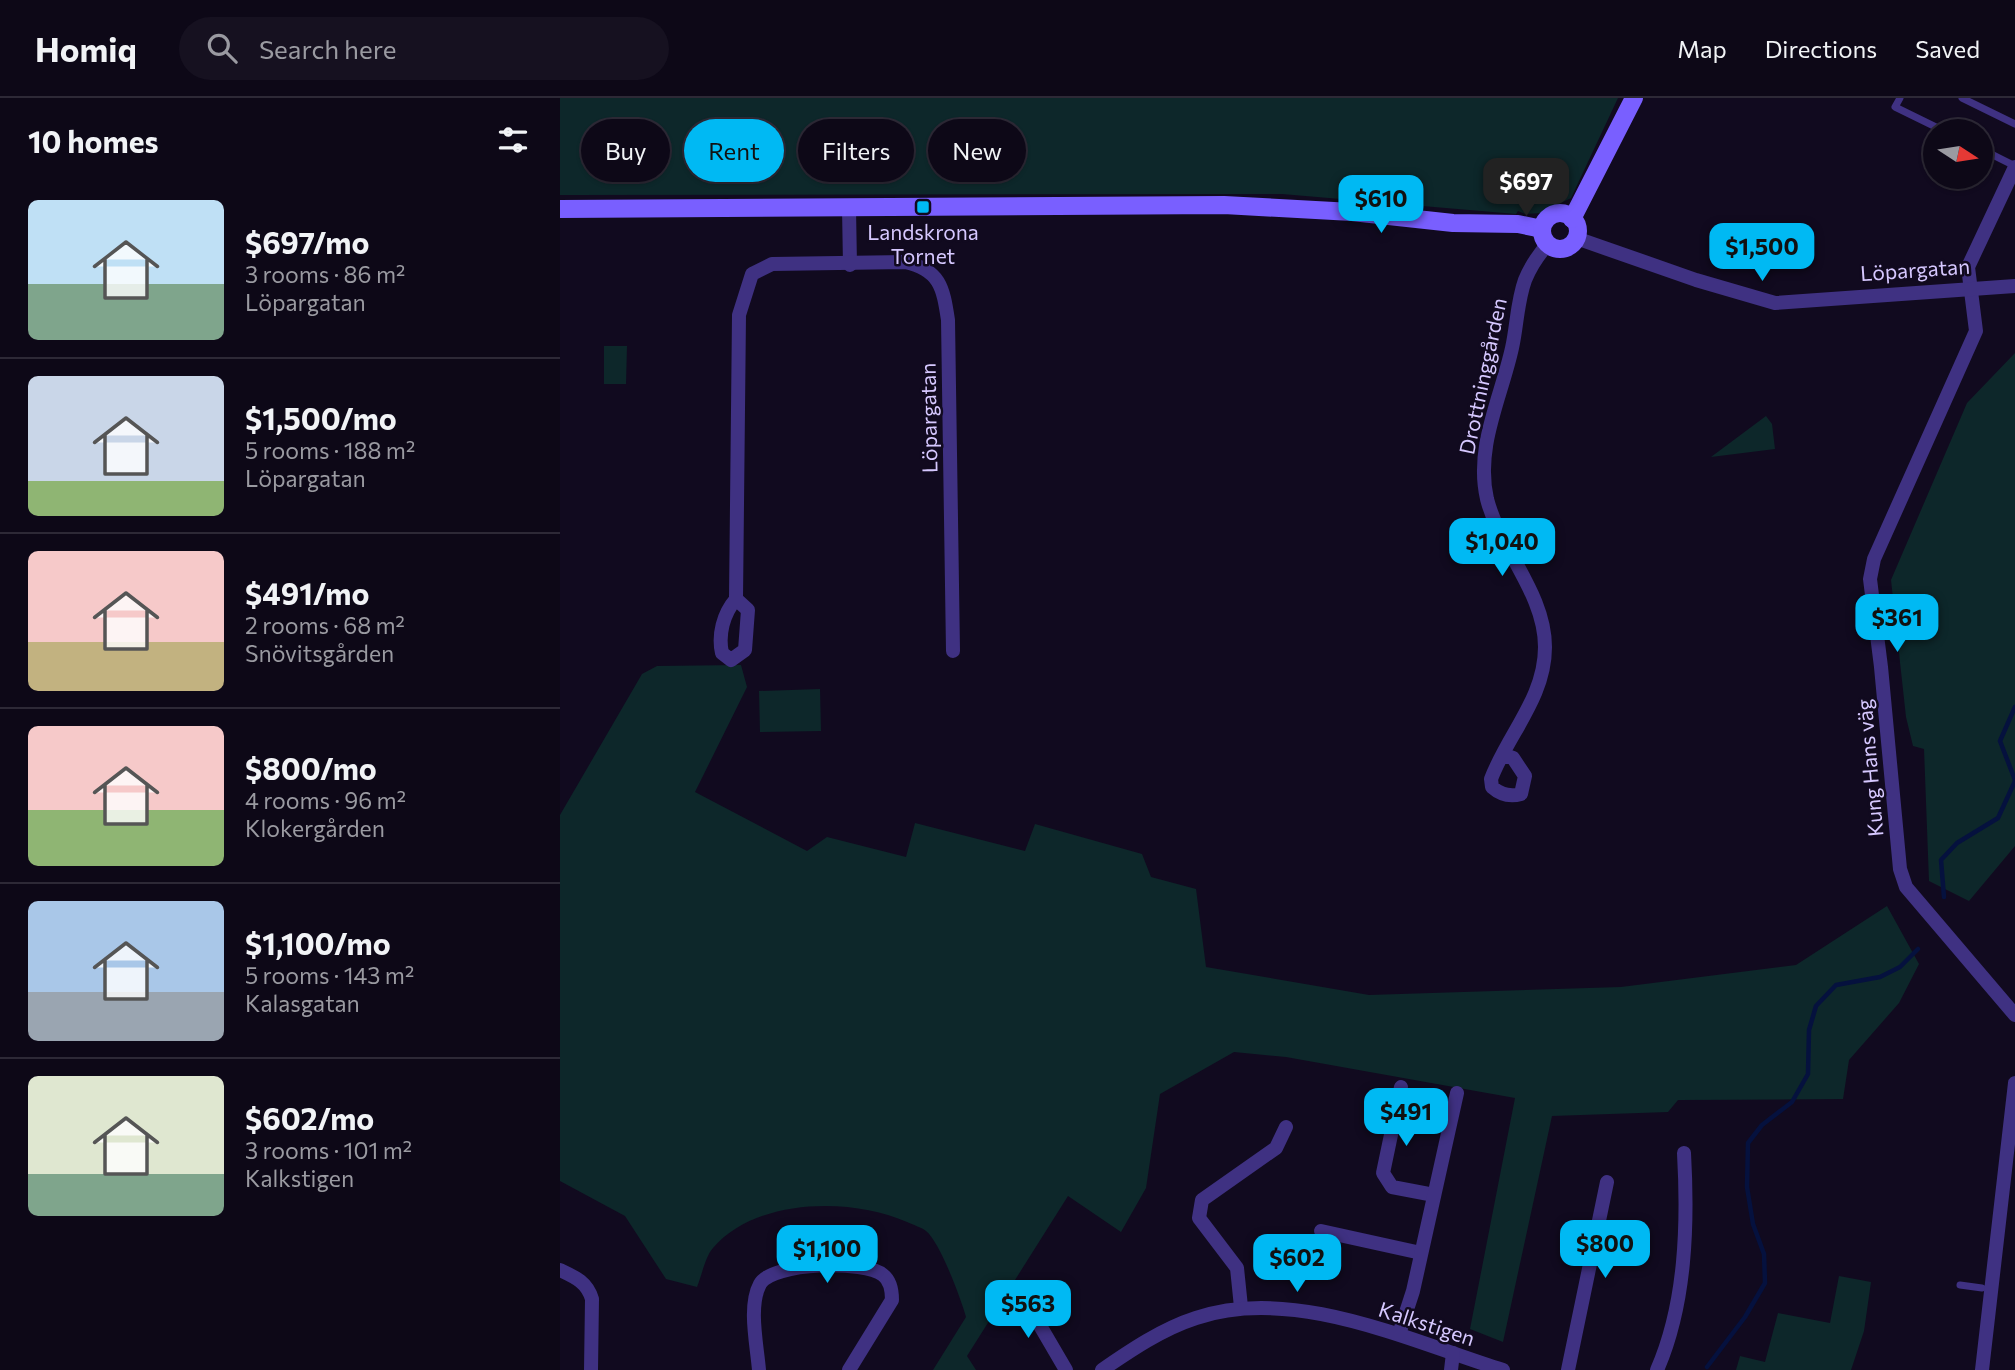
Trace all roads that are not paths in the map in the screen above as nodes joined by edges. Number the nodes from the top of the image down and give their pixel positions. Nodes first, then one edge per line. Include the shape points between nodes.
1 (1634, 98) edge
2 (1899, 98) edge
3 (1962, 98) edge
4 (1923, 121) edge
5 (2015, 124) edge
6 (1993, 155) edge
7 (2015, 167) edge
8 (849, 208) junction
9 (560, 209) edge
10 (1573, 219) junction
11 (1545, 237) junction
12 (1576, 238) junction
13 (850, 265) junction
14 (2015, 286) edge
15 (1970, 288) junction
16 (736, 599) dead end
17 (953, 651) dead end
18 (1504, 755) dead end
19 (2015, 1015) edge
20 (2015, 1083) edge
21 (1401, 1087) dead end
22 (1457, 1093) dead end
23 (1286, 1127) dead end
24 (1684, 1153) dead end
25 (1608, 1182) dead end
26 (1434, 1195) junction
27 (1321, 1231) dead end
28 (1421, 1253) junction
29 (560, 1270) edge
30 (1961, 1285) dead end
31 (1982, 1288) dead end
32 (1035, 1296) dead end
33 (1241, 1307) junction
34 (1399, 1334) junction
35 (1453, 1353) junction
36 (591, 1370) edge
37 (759, 1370) edge
38 (849, 1370) edge
39 (1066, 1370) edge
40 (1102, 1370) edge
41 (1451, 1370) edge
42 (1503, 1370) edge
43 (1568, 1370) edge
44 (1657, 1370) edge
45 (1982, 1370) edge

1 - 10 street
2 - 4 lane via 1895,107
3 - 5 lane
6 - 7 lane
7 - 15 street, Kung Hans väg via 1968,267
8 - 9 street
8 - 11 street via 1224,205 1518,224
8 - 13 street
10 - 11 street via 1552,215
10 - 12 street
11 - 12 street via 1564,248
11 - 18 street, Drottninggården via 1525,281 1513,348 1484,457 1492,515 1535,603 1545,644 1540,682
12 - 15 street, Löpargatan via 1766,302
13 - 16 street, Löpargatan via 772,264 752,274 745,288 739,315 736,392
13 - 17 street, Löpargatan via 905,261 923,266 944,292 951,392
14 - 15 street, Löpargatan
15 - 19 street, Kung Hans väg via 1976,331 1874,559 1870,579 1900,869 1906,887
20 - 45 street
21 - 26 street via 1383,1173 1392,1187
22 - 26 street
23 - 33 street via 1276,1148 1202,1200 1199,1218 1237,1268
24 - 44 street via 1685,1234 1680,1278
25 - 43 street
26 - 28 street
27 - 28 street
28 - 34 street
29 - 36 street via 589,1289
30 - 31 lane
32 - 39 street via 1035,1317
33 - 34 street, Kalkstigen via 1324,1316
33 - 40 street, Kalkstigen via 1194,1318
34 - 35 street, Kalkstigen
35 - 41 street
35 - 42 street, Kalkstigen
37 - 38 street via 755,1328 761,1281 781,1269 863,1266 889,1281 892,1300

